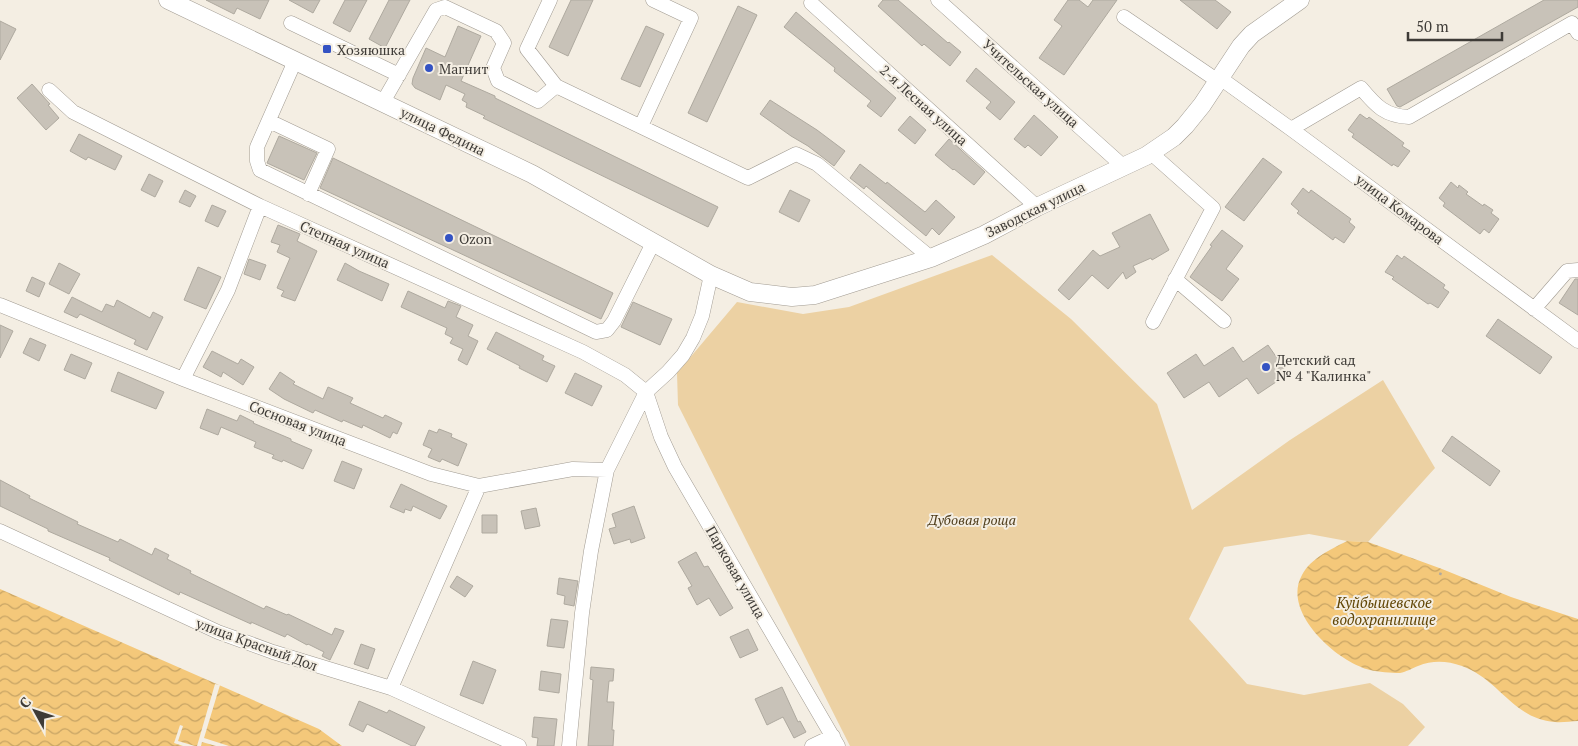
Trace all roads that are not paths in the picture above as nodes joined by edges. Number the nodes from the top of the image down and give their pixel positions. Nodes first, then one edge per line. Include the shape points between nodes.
1 (168, 0) edge
2 (550, 0) edge
3 (652, 0) edge
4 (938, 0) edge
5 (1300, 0) edge
6 (811, 3) dead end
7 (1124, 17) dead end
8 (291, 23) dead end
9 (1578, 33) edge
10 (296, 61) junction
11 (399, 75) junction
12 (1219, 80) junction
13 (556, 86) junction
14 (49, 90) dead end
15 (383, 102) junction
16 (269, 121) junction
17 (641, 126) junction
18 (1292, 128) junction
19 (1151, 153) junction
20 (1124, 167) junction
21 (308, 194) junction
22 (260, 206) junction
23 (1037, 207) junction
24 (653, 243) junction
25 (931, 258) junction
26 (1578, 270) edge
27 (711, 275) junction
28 (1175, 279) junction
29 (0, 305) edge
30 (1534, 309) junction
31 (1224, 321) dead end
32 (1153, 322) dead end
33 (1578, 342) edge
34 (183, 379) junction
35 (646, 392) junction
36 (606, 470) junction
37 (480, 486) junction
38 (0, 531) edge
39 (391, 688) junction
40 (835, 741) edge
41 (519, 746) edge
42 (569, 746) edge
43 (812, 746) edge

1 - 10 main road, улица Федина
2 - 13 street via 527,49
3 - 17 street via 691,18
4 - 20 street, Учительская улица
5 - 12 main road, Заводская улица via 1252,34
6 - 23 street, 2-я Лесная улица
7 - 12 street, улица Комарова
8 - 11 street
9 - 18 street via 1572,23 1409,117 1390,114 1361,88
10 - 15 main road, улица Федина
10 - 16 street
11 - 13 street via 436,10 445,7 496,31 504,43 493,68 498,81 538,101
11 - 15 street
12 - 18 street, улица Комарова
12 - 19 main road, Заводская улица via 1185,126
13 - 17 street
14 - 22 street, Степная улица via 73,112
15 - 24 main road, улица Федина via 532,174
16 - 21 street via 257,147 260,170
16 - 21 street via 328,149
17 - 25 street via 748,178 796,154 817,164
18 - 30 street, улица Комарова
19 - 20 main road, Заводская улица
19 - 28 street via 1213,208
20 - 23 main road, Заводская улица
21 - 24 street via 596,332 607,330 614,321
22 - 34 street via 228,290
22 - 35 street, Степная улица via 583,352 625,375
23 - 25 main road, Заводская улица
24 - 27 main road, улица Федина
25 - 27 main road, Заводская улица via 815,295 792,297 750,292
26 - 30 street via 1567,270
27 - 35 street via 702,316 693,338 683,355
28 - 31 street
28 - 32 street
29 - 34 street, Сосновая улица
30 - 33 street, улица Комарова
34 - 37 street, Сосновая улица via 431,474
35 - 36 street
35 - 40 street, Парковая улица via 675,467
36 - 37 street, Сосновая улица via 573,469
36 - 42 street via 591,551
37 - 39 street
38 - 39 street, улица Красный Дол via 218,632
39 - 41 street, улица Красный Дол
40 - 43 street

